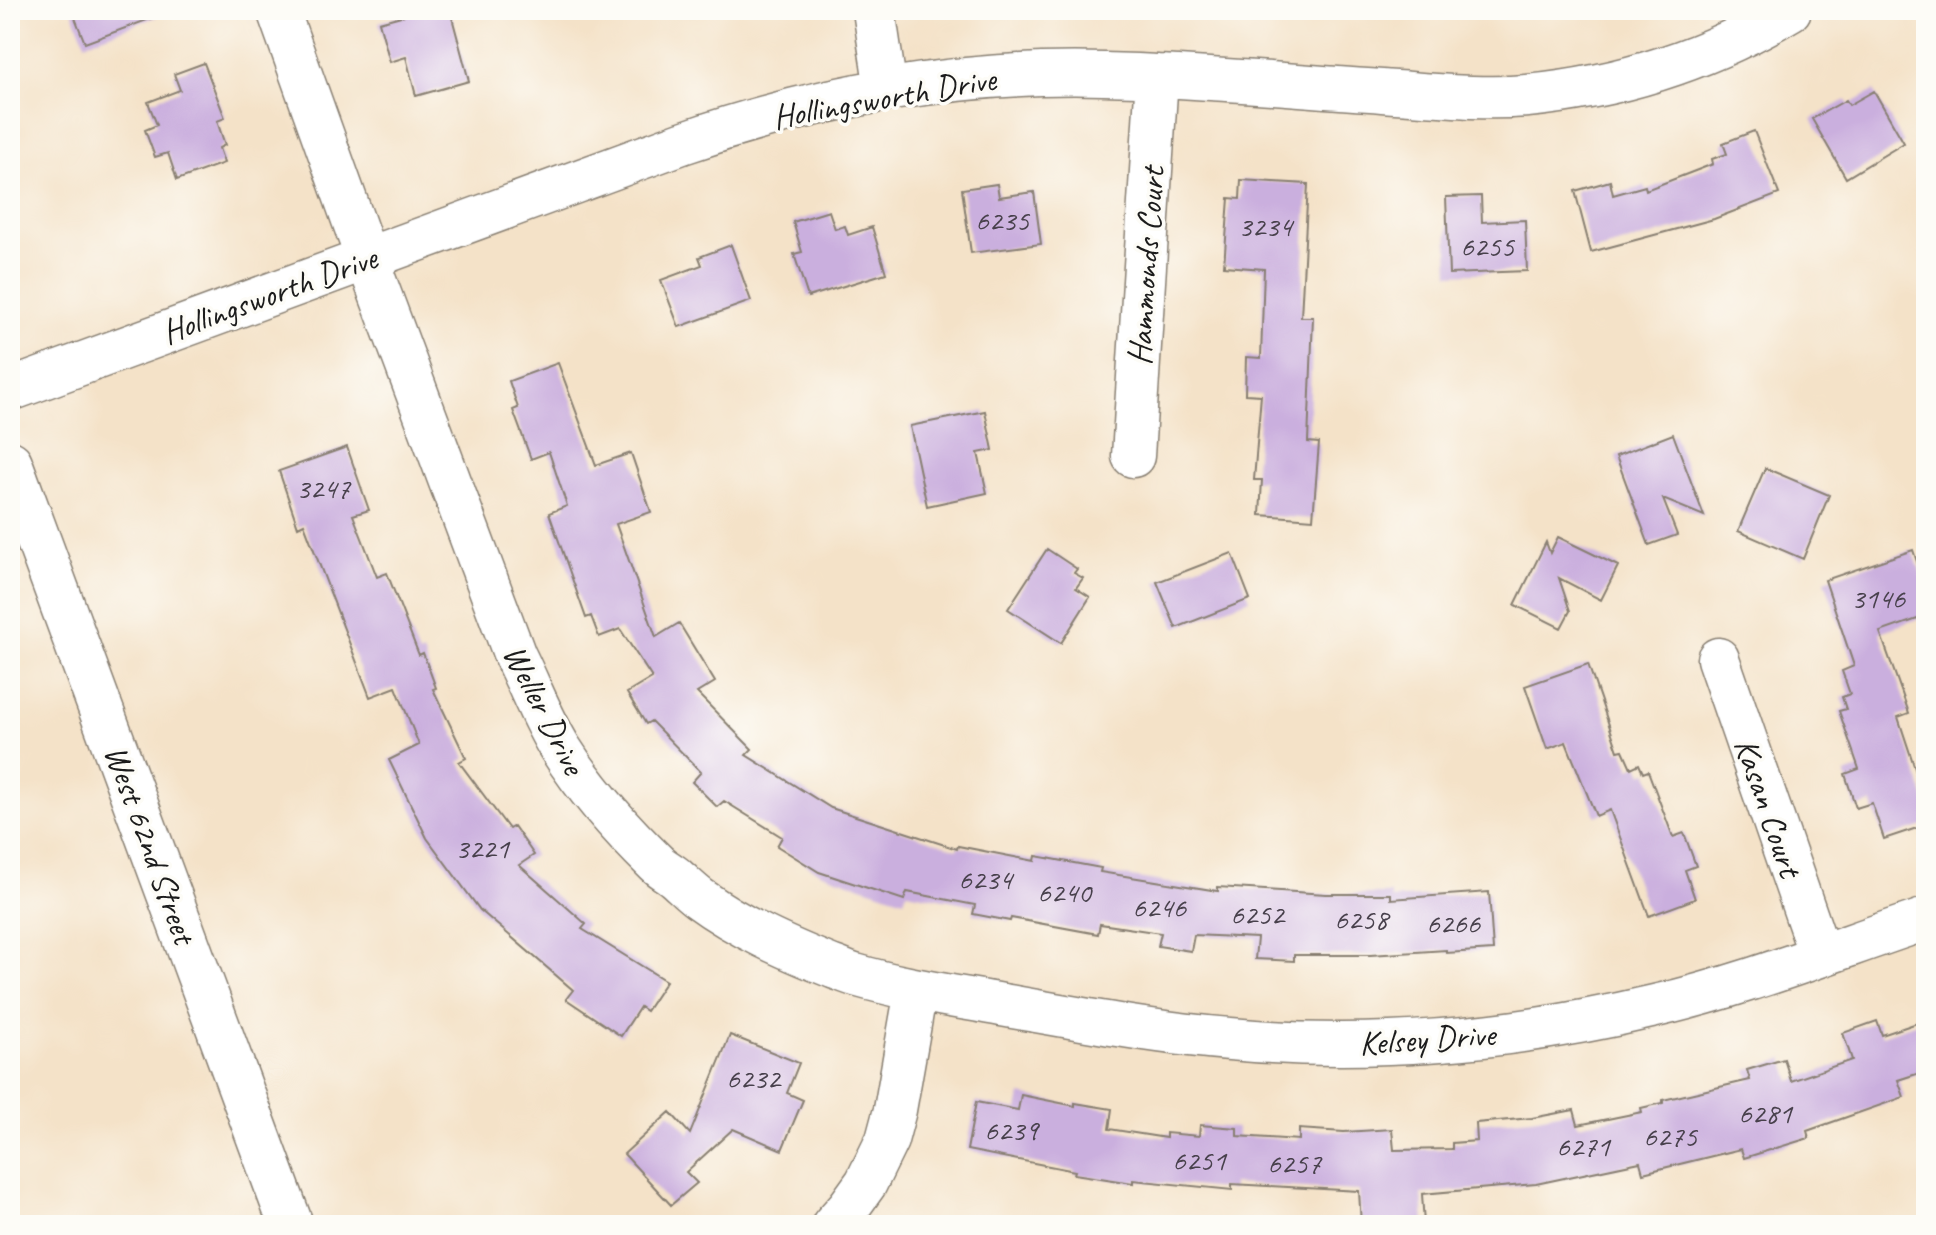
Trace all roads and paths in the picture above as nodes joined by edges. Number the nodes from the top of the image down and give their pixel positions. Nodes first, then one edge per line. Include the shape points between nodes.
1 (278, 10) edge
2 (874, 10) edge
3 (1790, 10) edge
4 (1157, 76) junction
5 (886, 90) junction
6 (367, 259) junction
7 (10, 390) edge
8 (1133, 456) dead end
9 (10, 463) edge
10 (1718, 659) dead end
11 (1926, 919) edge
12 (1820, 955) junction
13 (916, 990) junction
14 (291, 1225) edge
15 (833, 1225) edge

1 - 6 street, Weller Drive
2 - 5 street
3 - 4 street, Hollingsworth Drive via 1669,66 1596,86 1524,96 1465,97
4 - 5 street, Hollingsworth Drive via 1014,75
4 - 8 street, Hammonds Court
5 - 6 street, Hollingsworth Drive via 706,134
6 - 7 street, Hollingsworth Drive
6 - 13 street, Weller Drive via 515,656 585,785 658,865 712,907 802,955 849,974
9 - 14 street, West 62nd Street
10 - 12 street, Kasan Court
11 - 12 street, Kelsey Drive
12 - 13 street, Kelsey Drive via 1688,998 1587,1021 1487,1036 1384,1043 1217,1038
13 - 15 street via 887,1140 866,1183

